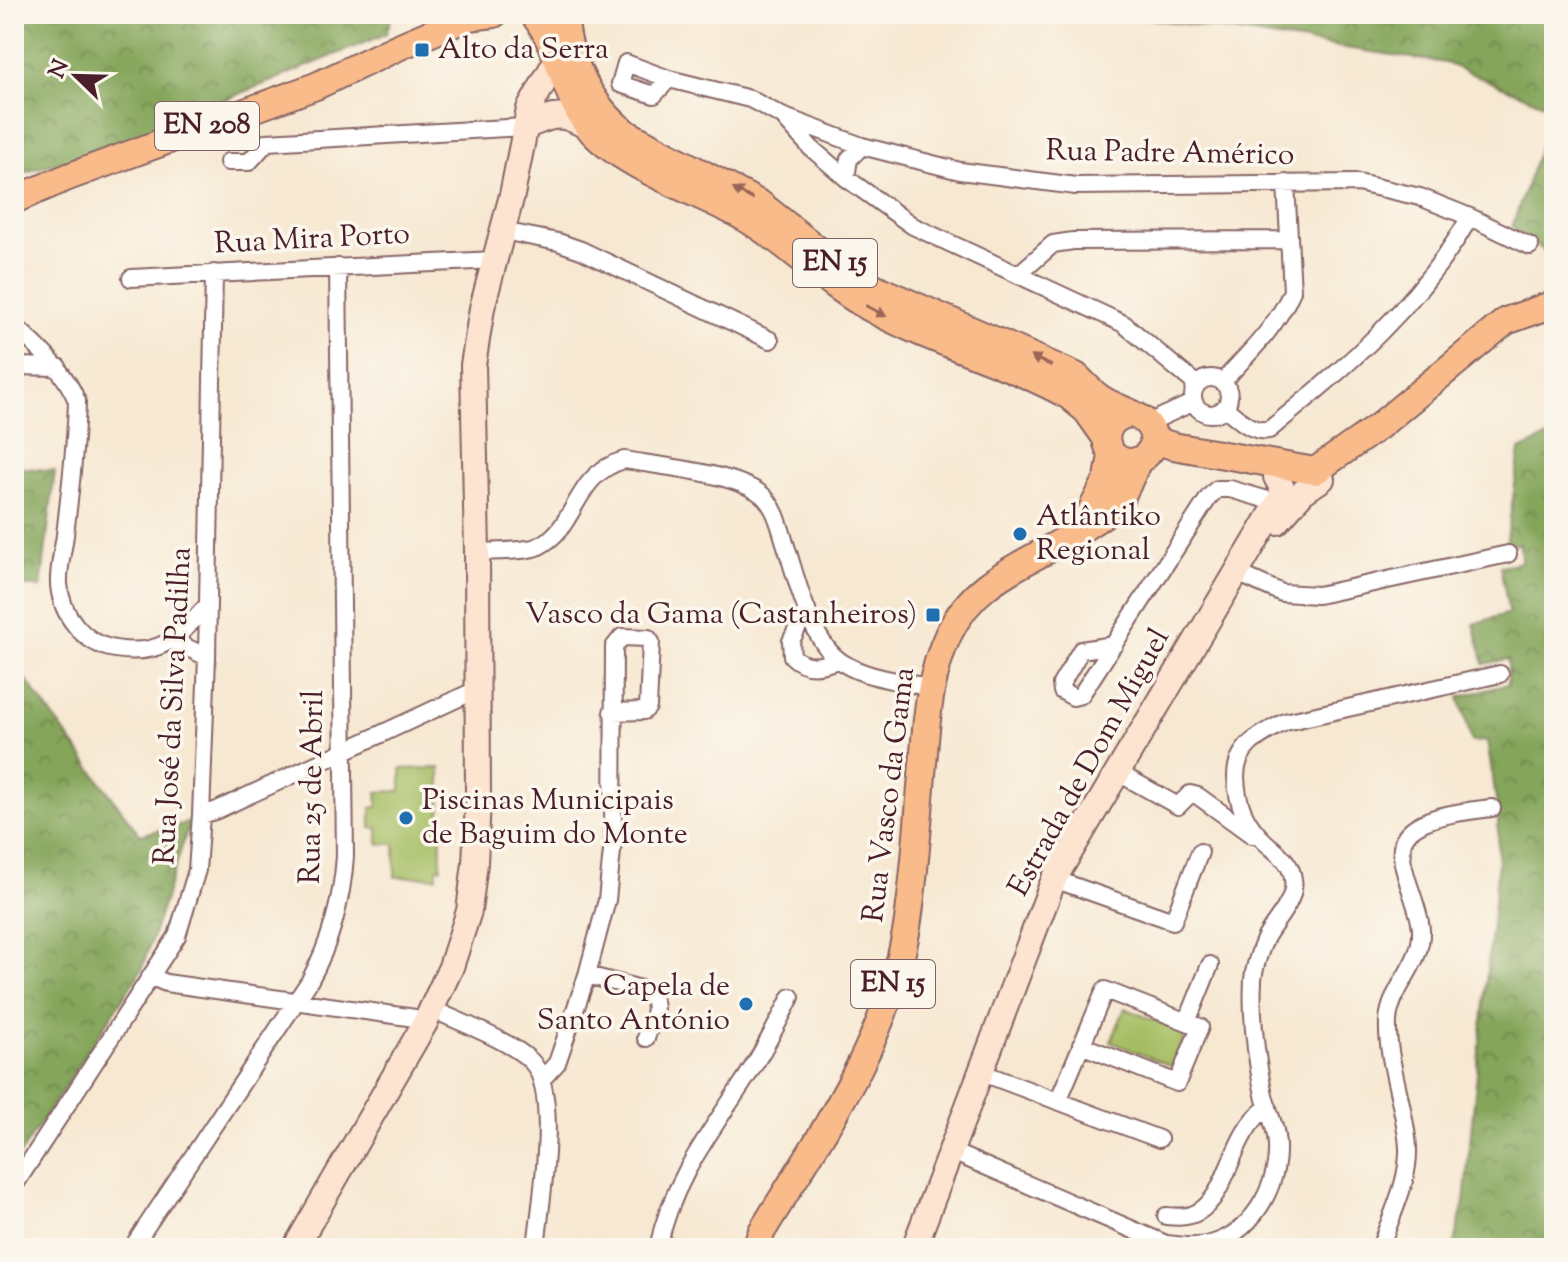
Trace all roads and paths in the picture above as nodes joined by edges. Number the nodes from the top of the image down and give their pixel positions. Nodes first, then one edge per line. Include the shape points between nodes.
1 (446, 14) edge
2 (494, 14) edge
3 (527, 14) edge
4 (565, 14) edge
5 (398, 47) junction
6 (562, 71) junction
7 (669, 79) dead end
8 (782, 116) junction
9 (525, 127) junction
10 (589, 128) junction
11 (862, 146) junction
12 (228, 162) dead end
13 (846, 178) junction
14 (1286, 183) junction
15 (14, 200) edge
16 (1470, 217) junction
17 (503, 231) junction
18 (1288, 240) junction
19 (1530, 246) dead end
20 (495, 260) junction
21 (338, 267) junction
22 (214, 273) junction
23 (1019, 274) junction
24 (131, 278) dead end
25 (1554, 304) edge
26 (14, 325) edge
27 (770, 340) dead end
28 (14, 366) edge
29 (58, 367) junction
30 (1222, 382) junction
31 (1197, 385) junction
32 (1194, 402) junction
33 (1225, 408) junction
34 (1378, 427) junction
35 (1143, 439) junction
36 (1109, 446) junction
37 (1281, 495) junction
38 (1081, 529) junction
39 (477, 552) junction
40 (1508, 554) dead end
41 (1235, 572) junction
42 (208, 605) junction
43 (807, 609) junction
44 (173, 641) junction
45 (1114, 645) dead end
46 (207, 657) junction
47 (838, 660) junction
48 (1500, 674) dead end
49 (931, 688) junction
50 (478, 689) junction
51 (612, 712) junction
52 (343, 751) junction
53 (1117, 772) junction
54 (1492, 808) dead end
55 (201, 815) junction
56 (1263, 840) junction
57 (1200, 852) dead end
58 (1054, 879) junction
59 (1210, 965) dead end
60 (587, 975) junction
61 (152, 977) junction
62 (791, 997) dead end
63 (295, 1001) junction
64 (429, 1016) junction
65 (1187, 1022) junction
66 (646, 1038) dead end
67 (1081, 1045) junction
68 (980, 1072) junction
69 (543, 1078) junction
70 (1058, 1101) junction
71 (1268, 1107) junction
72 (1159, 1139) dead end
73 (950, 1151) junction
74 (14, 1186) edge
75 (1166, 1216) dead end
76 (1167, 1246) edge
77 (1215, 1246) edge
78 (132, 1248) edge
79 (295, 1248) edge
80 (536, 1248) edge
81 (658, 1248) edge
82 (756, 1248) edge
83 (914, 1248) edge
84 (1380, 1248) edge

1 - 5 main road, EN 208
2 - 5 main road, EN 208 via 469,17
3 - 6 main road, EN 15 via 546,30
4 - 6 main road, EN 15
5 - 15 main road, EN 208 via 316,86
6 - 9 street
6 - 10 main road, EN 15
35 -> 6 main road, EN 15 via 1076,376 847,273 760,204 626,133 586,88
7 - 8 street, Rua Padre Américo via 750,99
8 - 11 street, Rua Padre Américo
8 - 13 street
9 - 10 street via 562,115
9 - 12 street via 267,142 249,162
9 - 17 street
10 -> 36 main road, EN 15 via 618,154 777,238 867,307 1069,396 1087,411
11 - 13 street via 849,159
11 - 14 street, Rua Padre Américo via 960,171 1076,186
13 - 23 street via 913,226
14 - 16 street, Rua Padre Américo via 1358,183 1420,197
14 - 18 street
16 - 19 street, Rua Padre Américo
16 - 33 street via 1433,276 1401,312 1269,430 1250,427
17 - 20 street
17 - 27 street via 581,250
18 - 23 street via 1073,241 1053,244
18 - 30 street via 1292,291 1286,307
20 - 21 street, Rua Mira Porto
20 - 39 street via 473,365
21 - 22 street, Rua Mira Porto
21 - 52 street, Rua 25 de Abril
22 - 24 street, Rua Mira Porto
22 - 42 street, Rua José da Silva Padilha
23 - 31 street via 1124,324
25 - 34 main road via 1506,321
26 - 29 street
28 - 29 street
29 - 44 street via 77,401 59,584 66,610 82,634 110,649 151,651
30 - 31 street via 1206,379
30 - 33 street via 1228,391
31 - 32 street
32 - 33 street via 1205,414
32 - 35 street
34 - 35 main road via 1315,471
34 - 37 main road via 1345,464
35 - 36 main road via 1124,462
35 - 36 main road via 1124,415 1111,423
35 - 37 main road via 1172,458
35 - 38 main road, Rua Vasco da Gama / EN 15 via 1115,505
36 - 38 main road via 1108,478
37 - 41 street, Estrada de Dom Miguel via 1271,530 1255,542
37 - 45 street via 1217,489
38 - 49 main road, Rua Vasco da Gama / EN 15 via 1004,571 972,598 948,636
39 - 43 street via 536,548 554,536 587,484 609,464 624,460 658,465 734,481 763,496 778,521
39 - 50 street
40 - 41 street via 1318,595 1282,593
41 - 53 street, Estrada de Dom Miguel
42 - 44 street
42 - 46 street, Rua José da Silva Padilha
43 - 47 street
43 - 47 street via 791,641 792,656 812,666
44 - 46 street
46 - 55 street, Rua José da Silva Padilha
47 - 49 street
48 - 56 street via 1285,722 1254,737 1240,758 1236,787 1244,816
49 - 82 main road, Rua Vasco da Gama / EN 15 via 906,934 892,986 867,1053
50 - 52 street
50 - 64 street via 477,816 469,911
51 - 51 street via 648,707 648,638 616,641
51 - 60 street via 612,868
52 - 55 street
52 - 63 street, Rua 25 de Abril via 343,887 326,948
53 - 56 street via 1178,806 1190,794 1198,796
53 - 58 street, Estrada de Dom Miguel
54 - 84 street via 1457,813 1413,828 1404,838 1400,854 1422,931 1388,1021 1408,1147 1405,1180
55 - 61 street, Rua José da Silva Padilha via 189,899 177,936
56 - 71 street via 1286,859 1294,879 1253,977 1255,1040
57 - 58 street via 1173,921
58 - 68 street, Estrada de Dom Miguel
59 - 65 street
60 - 66 street via 652,995 656,1007
60 - 69 street via 557,1063
61 - 63 street
61 - 74 street, Rua José da Silva Padilha
62 - 81 street via 679,1183
63 - 64 street
63 - 78 street, Rua 25 de Abril
64 - 69 street via 522,1053
64 - 79 street
65 - 67 street via 1105,990
65 - 67 street via 1200,1027 1177,1083
67 - 70 street
68 - 70 street
68 - 73 street, Estrada de Dom Miguel
69 - 80 street via 548,1113
70 - 72 street
71 - 75 street via 1247,1125 1208,1203 1197,1213
71 - 77 street via 1276,1137 1276,1172 1262,1204
73 - 76 street
73 - 83 street, Estrada de Dom Miguel
76 - 77 street

